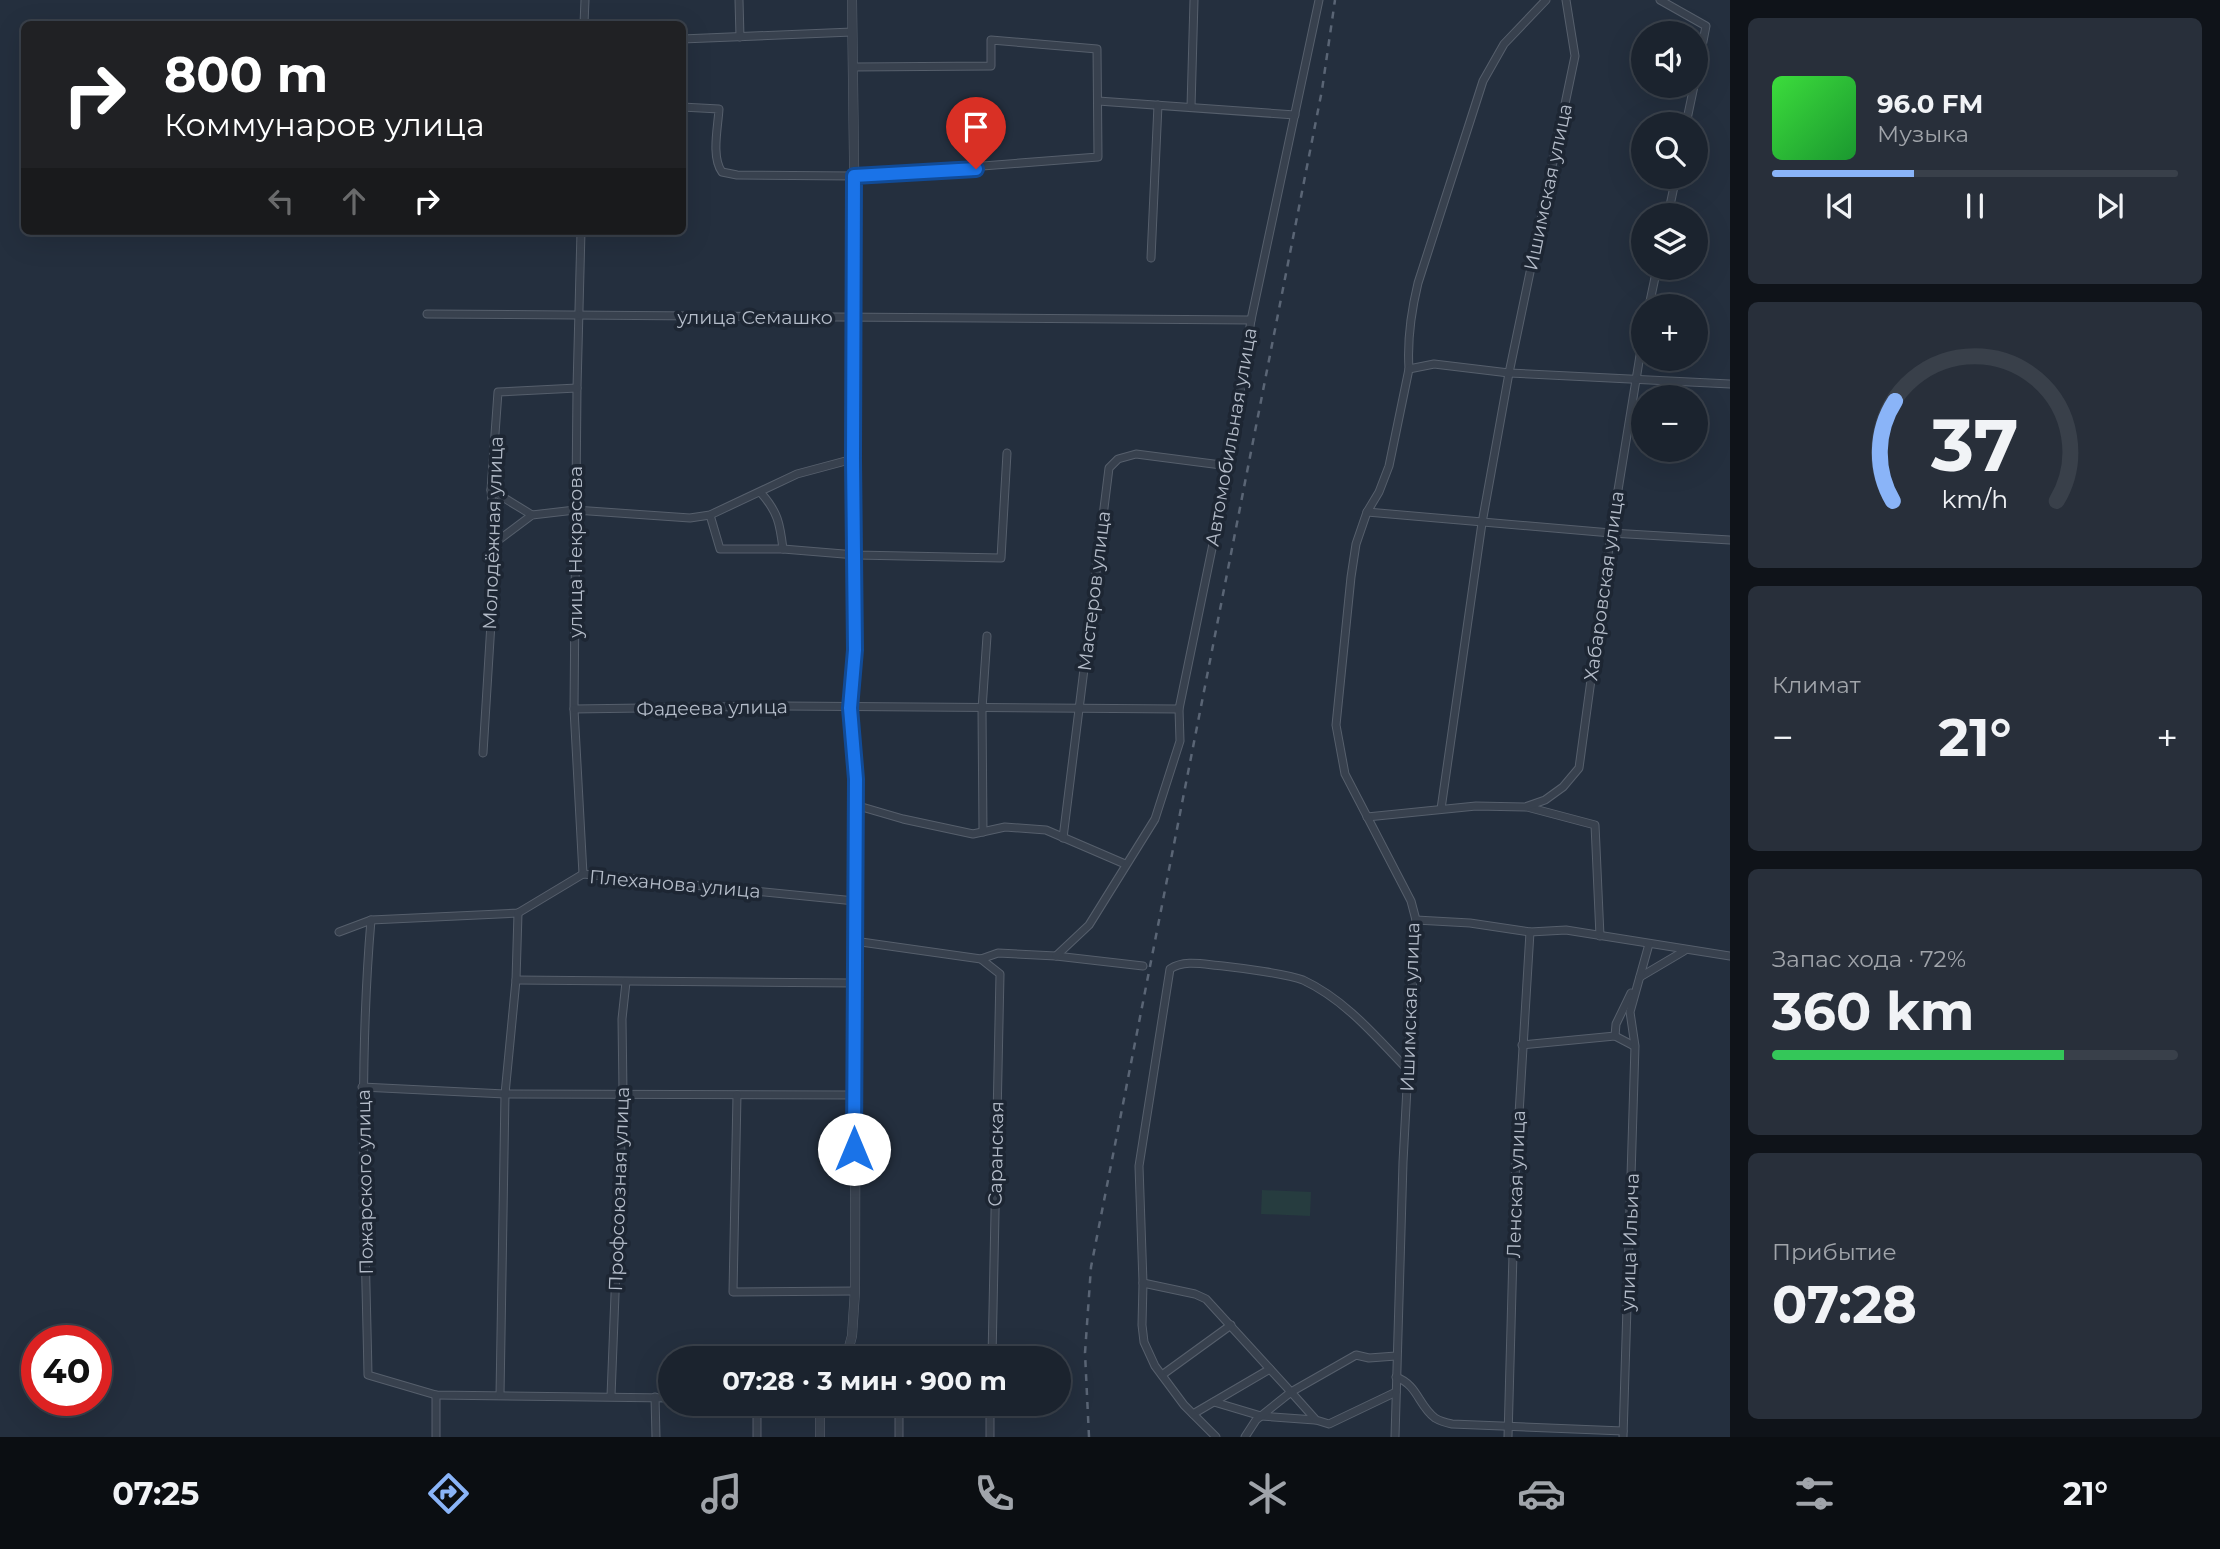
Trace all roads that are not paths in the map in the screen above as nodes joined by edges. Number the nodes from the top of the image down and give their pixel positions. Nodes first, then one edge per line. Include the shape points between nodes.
1 (585, 0) edge
2 (739, 0) edge
3 (852, 0) edge
4 (1194, 0) edge
5 (1319, 0) edge
6 (1546, 0) edge
7 (1566, 0) edge
8 (1660, 0) edge
9 (584, 21) edge
10 (1697, 21) edge
11 (852, 32) junction
12 (740, 37) junction
13 (686, 39) edge
14 (854, 67) junction
15 (1098, 101) junction
16 (1157, 105) junction
17 (686, 107) edge
18 (1191, 107) junction
19 (1294, 115) junction
20 (854, 176) junction
21 (581, 235) edge
22 (1151, 258) dead end
23 (427, 314) dead end
24 (580, 316) junction
25 (854, 317) junction
26 (1251, 320) junction
27 (1409, 369) junction
28 (1636, 371) edge
29 (1509, 373) junction
30 (1634, 381) junction
31 (1730, 384) edge
32 (577, 388) junction
33 (1007, 453) dead end
34 (853, 459) junction
35 (1228, 466) junction
36 (491, 490) junction
37 (761, 493) junction
38 (575, 510) junction
39 (1367, 512) junction
40 (531, 515) junction
41 (710, 515) junction
42 (1482, 523) junction
43 (1611, 533) junction
44 (1730, 540) edge
45 (496, 542) junction
46 (783, 550) junction
47 (856, 555) junction
48 (987, 636) dead end
49 (1080, 707) junction
50 (850, 708) junction
51 (574, 709) junction
52 (982, 709) junction
53 (1179, 709) junction
54 (483, 752) dead end
55 (855, 805) junction
56 (1525, 807) junction
57 (1441, 809) junction
58 (1367, 817) junction
59 (983, 832) junction
60 (1063, 838) junction
61 (1125, 864) junction
62 (583, 874) junction
63 (855, 901) junction
64 (518, 913) junction
65 (371, 920) junction
66 (1416, 920) junction
67 (339, 932) dead end
68 (1530, 932) junction
69 (1600, 936) junction
70 (855, 941) junction
71 (1649, 944) junction
72 (1685, 951) junction
73 (1730, 956) edge
74 (1056, 957) junction
75 (981, 959) junction
76 (1143, 966) dead end
77 (1641, 977) junction
78 (516, 980) junction
79 (626, 982) junction
80 (854, 983) junction
81 (1615, 1036) junction
82 (1522, 1045) junction
83 (1634, 1046) junction
84 (1409, 1071) junction
85 (362, 1087) junction
86 (623, 1093) junction
87 (505, 1094) junction
88 (737, 1095) junction
89 (854, 1095) junction
90 (1143, 1283) junction
91 (855, 1291) junction
92 (1231, 1325) junction
93 (849, 1346) edge
94 (992, 1346) edge
95 (1396, 1356) junction
96 (1270, 1369) junction
97 (1162, 1375) junction
98 (1396, 1377) junction
99 (1291, 1392) junction
100 (1396, 1392) junction
101 (436, 1395) junction
102 (500, 1395) junction
103 (611, 1396) junction
104 (655, 1397) junction
105 (658, 1397) edge
106 (1214, 1402) junction
107 (1193, 1414) junction
108 (757, 1416) edge
109 (820, 1416) edge
110 (899, 1416) edge
111 (990, 1416) edge
112 (1261, 1416) junction
113 (1315, 1420) junction
114 (1508, 1427) junction
115 (1623, 1434) edge
116 (436, 1437) edge
117 (656, 1437) edge
118 (757, 1437) edge
119 (820, 1437) edge
120 (899, 1437) edge
121 (989, 1437) edge
122 (1216, 1437) edge
123 (1245, 1437) edge
124 (1395, 1437) edge
125 (1508, 1437) edge

1 - 9 street
2 - 12 street
3 - 11 street
4 - 18 street
5 - 19 street, Автомобильная улица
6 - 27 street, Ишимская улица via 1504,44 1483,81 1410,313
7 - 29 street, Ишимская улица via 1575,55
8 - 10 street
11 - 12 street
11 - 14 street
12 - 13 street
14 - 15 street via 991,66 991,40 1097,49
14 - 20 street
15 - 16 street
15 - 20 street via 1098,157
16 - 18 street
16 - 22 street
17 - 20 street via 719,109 716,145 722,172
18 - 19 street
19 - 26 street, Автомобильная улица
20 - 25 street
21 - 24 street, улица Некрасова
23 - 24 street, улица Семашко
24 - 25 street, улица Семашко
24 - 32 street, улица Некрасова
25 - 26 street, улица Семашко
25 - 34 street
26 - 35 street, Автомобильная улица
27 - 29 street via 1434,364
27 - 39 street, Ишимская улица via 1389,466
28 - 30 street, Хабаровская улица
29 - 30 street
29 - 42 street, Ишимская улица
30 - 31 street
30 - 43 street, Хабаровская улица
32 - 36 street, Молодёжная улица via 498,392
32 - 38 street, улица Некрасова
33 - 47 street via 1001,558
34 - 37 street via 797,474
34 - 47 street
35 - 49 street, Мастеров улица via 1136,454 1118,459 1109,468
35 - 53 street, Автомобильная улица
36 - 40 street
36 - 45 street, Молодёжная улица
37 - 41 street
37 - 46 street via 779,521
38 - 40 street
38 - 41 street via 690,518
38 - 51 street, улица Некрасова
39 - 42 street
39 - 58 street, Ишимская улица via 1351,577 1336,725 1345,774
40 - 45 street
41 - 46 street via 720,549
42 - 43 street
42 - 57 street, Ишимская улица
43 - 44 street
43 - 56 street, Хабаровская улица via 1578,768 1563,788
45 - 54 street, Молодёжная улица
46 - 47 street
47 - 50 street
48 - 52 street
49 - 52 street, Фадеева улица
49 - 53 street, Фадеева улица
49 - 60 street, Мастеров улица
50 - 51 street, Фадеева улица
50 - 52 street, Фадеева улица
50 - 55 street
51 - 62 street, улица Некрасова
52 - 59 street
53 - 61 street, Автомобильная улица via 1180,741 1155,819
55 - 59 street via 973,834
55 - 63 street
56 - 57 street, Хабаровская улица
56 - 69 street, Хабаровская улица via 1595,825
57 - 58 street, Хабаровская улица
58 - 66 street, Ишимская улица via 1411,901
59 - 60 street via 1005,827 1046,830
60 - 61 street
61 - 74 street, Автомобильная улица via 1089,925
62 - 63 street, Плеханова улица
62 - 64 street, Плеханова улица
63 - 70 street
64 - 65 street, Плеханова улица
64 - 78 street
65 - 67 street, Плеханова улица
65 - 85 street, Пожарского улица
66 - 68 street
66 - 84 street, Ишимская улица
68 - 69 street via 1566,930
68 - 82 street, Ленская улица
69 - 71 street
70 - 75 street
70 - 80 street
71 - 72 street
71 - 77 street
72 - 73 street
72 - 77 street
74 - 75 street via 998,953
74 - 76 street
75 - 94 street, Саранская via 1000,974
77 - 81 street via 1618,1019
77 - 83 street, улица Ильича via 1630,1012
78 - 79 street
78 - 87 street
79 - 80 street
79 - 86 street, Профсоюзная улица
80 - 89 street
81 - 82 street
81 - 83 street
82 - 114 street, Ленская улица
83 - 115 street, улица Ильича
84 - 90 street via 1359,1018 1301,979 1192,963 1170,969 1139,1167
84 - 95 street, Ишимская улица
85 - 87 street
85 - 101 street, Пожарского улица via 369,1375
86 - 87 street
86 - 88 street
86 - 103 street, Профсоюзная улица
87 - 102 street
88 - 89 street
88 - 91 street via 733,1292
89 - 91 street
90 - 92 street via 1201,1296
90 - 97 street via 1144,1342
91 - 93 street
92 - 96 street
92 - 97 street
95 - 98 street, Ишимская улица
95 - 99 street via 1356,1355
96 - 99 street
96 - 106 street
97 - 107 street
98 - 100 street, Ишимская улица
98 - 114 street via 1408,1381 1436,1419
99 - 112 street
99 - 113 street
100 - 113 street via 1329,1424
100 - 124 street, Ишимская улица
101 - 102 street
101 - 116 street
102 - 103 street
103 - 104 street
104 - 105 street
104 - 117 street
106 - 107 street
106 - 112 street
107 - 122 street
108 - 118 street
109 - 119 street
110 - 120 street
111 - 121 street
112 - 113 street
112 - 123 street
114 - 115 street
114 - 125 street, Ленская улица

